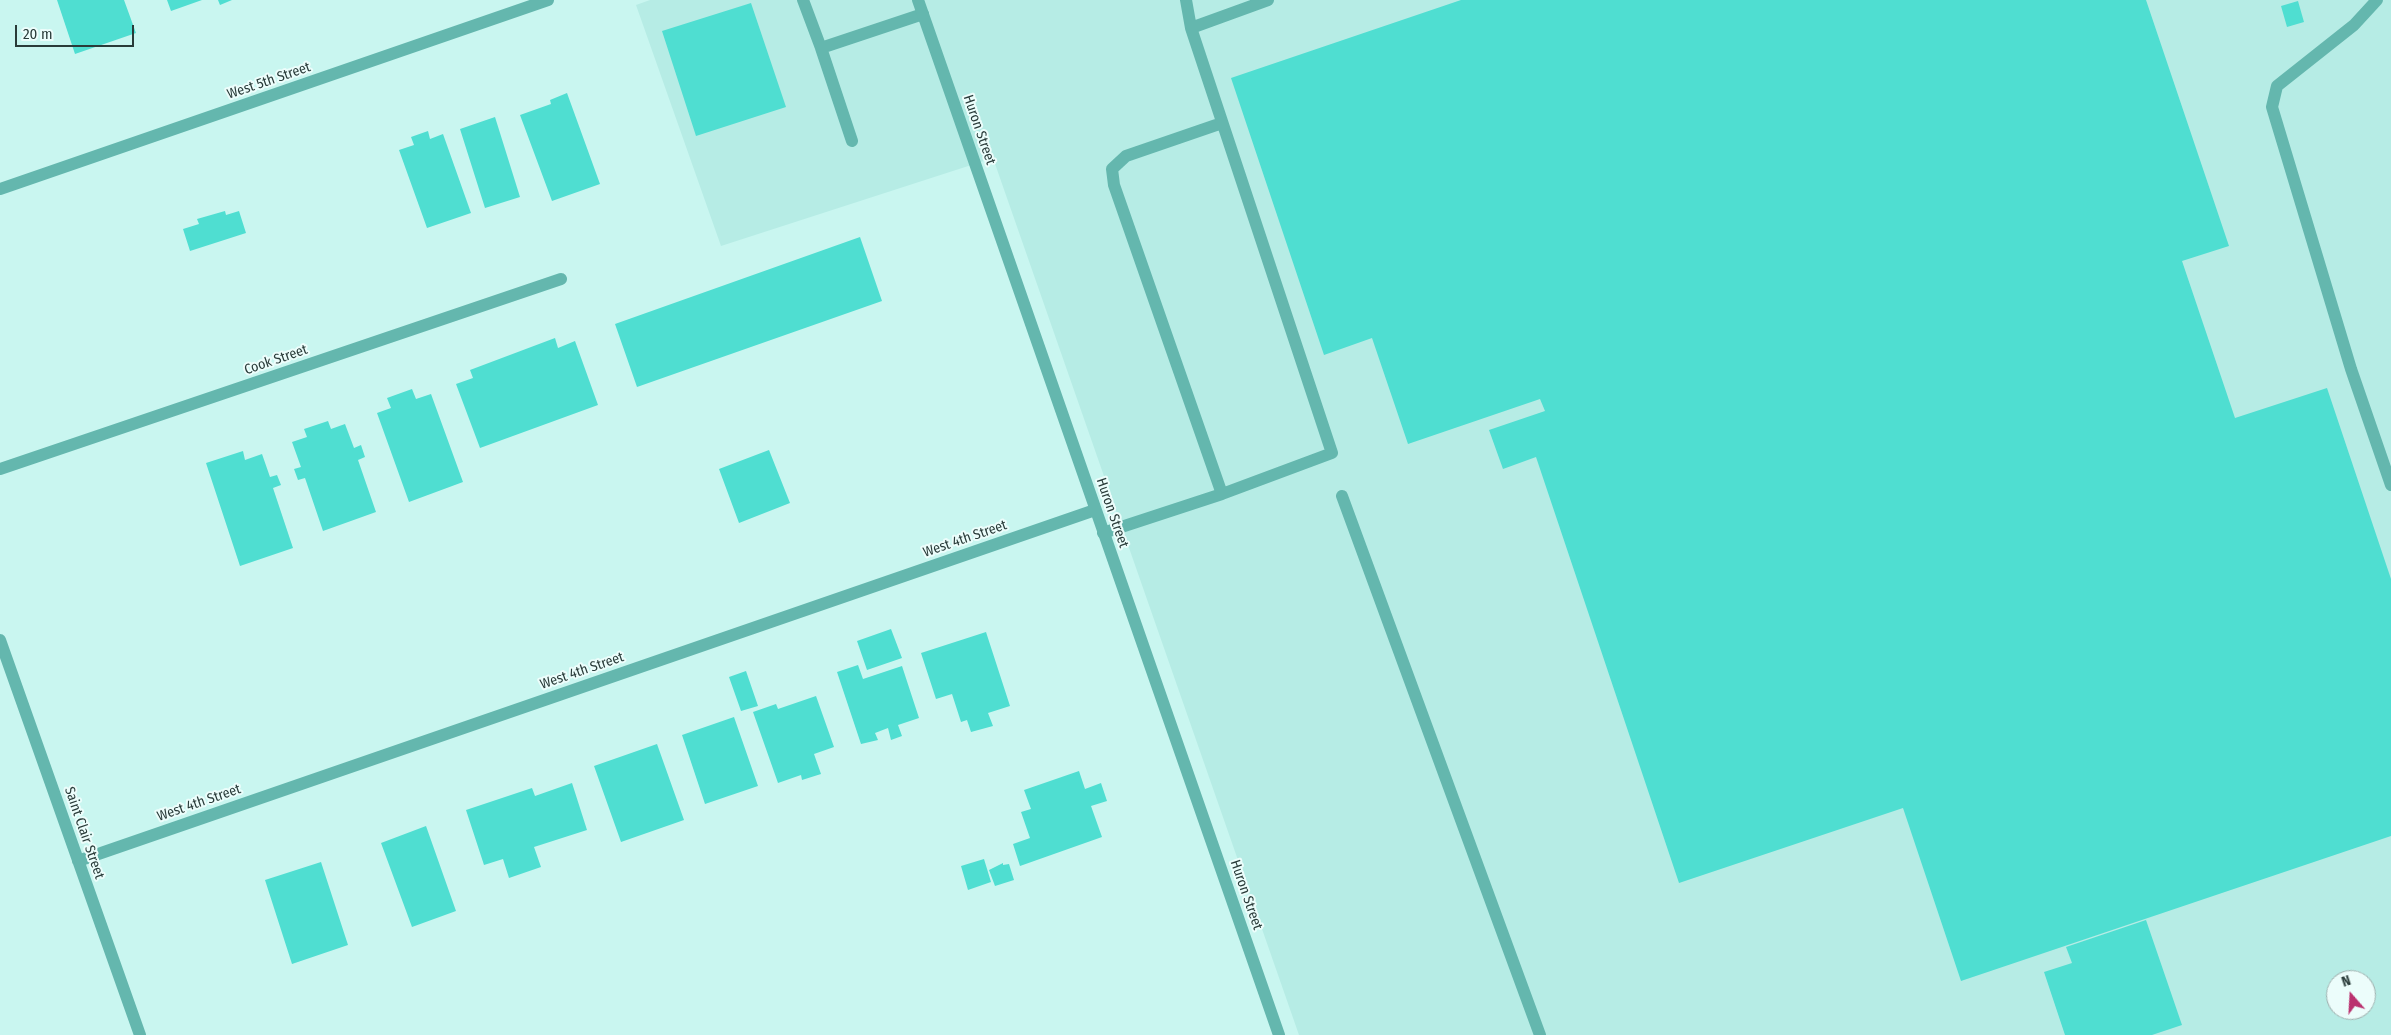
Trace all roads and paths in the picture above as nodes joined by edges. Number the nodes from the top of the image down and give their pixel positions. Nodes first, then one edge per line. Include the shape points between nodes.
1 (548, 0) edge
2 (803, 0) edge
3 (918, 0) edge
4 (1186, 0) edge
5 (1268, 0) edge
6 (2377, 0) edge
7 (923, 14) junction
8 (1190, 28) junction
9 (821, 48) junction
10 (1222, 122) junction
11 (852, 141) dead end
12 (0, 189) edge
13 (561, 279) dead end
14 (0, 469) edge
15 (2391, 485) edge
16 (1222, 494) junction
17 (1342, 496) dead end
18 (1095, 510) junction
19 (1103, 533) junction
20 (0, 640) edge
21 (5, 672) edge
22 (78, 861) junction
23 (140, 1035) edge
24 (1279, 1035) edge
25 (1540, 1035) edge

1 - 12 street, West 5th Street
2 - 9 street
3 - 7 street, Huron Street
4 - 8 street
5 - 8 street
6 - 15 street via 2354,25 2277,86 2272,108 2351,369
7 - 9 street
7 - 18 street, Huron Street
8 - 10 street
9 - 11 street
10 - 16 street via 1126,156 1112,169 1114,185
10 - 16 street via 1332,452
13 - 14 street, Cook Street
16 - 19 street
17 - 25 street
18 - 19 street, Huron Street
18 - 22 street, West 4th Street
19 - 24 street, Huron Street
20 - 21 street, Saint Clair Street
21 - 22 street, Saint Clair Street
22 - 23 street, Saint Clair Street

